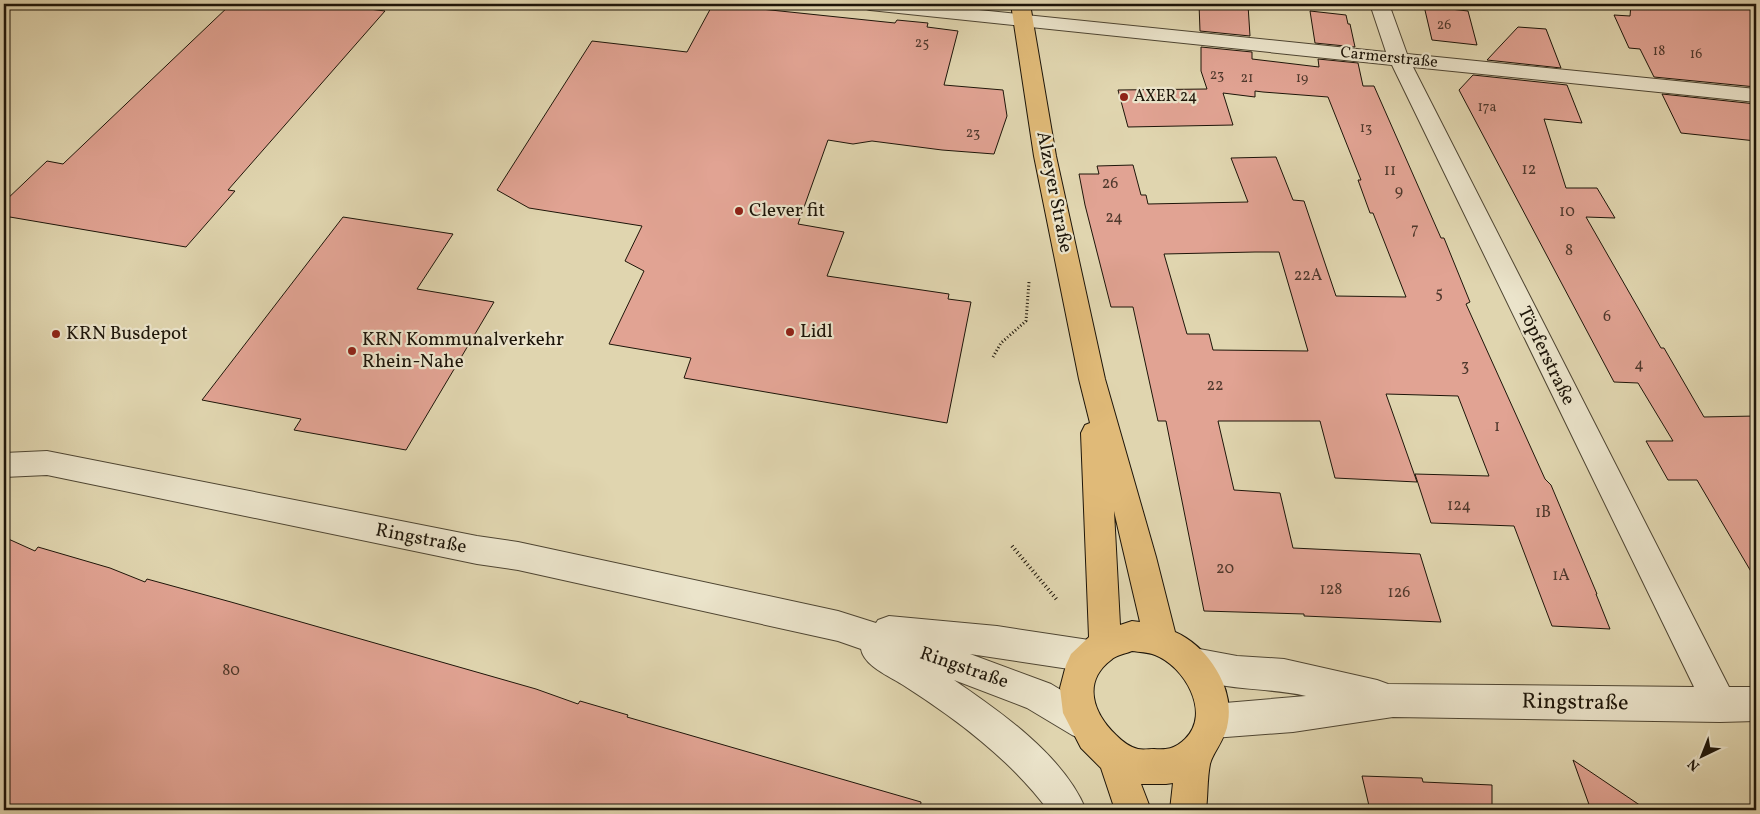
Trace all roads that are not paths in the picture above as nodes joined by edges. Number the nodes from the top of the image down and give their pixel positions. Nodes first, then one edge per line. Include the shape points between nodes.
1 (870, 4) edge
2 (1380, 4) edge
3 (1021, 13) edge
4 (1399, 59) junction
5 (1756, 95) edge
6 (1092, 379) junction
7 (4, 465) edge
8 (838, 626) junction
9 (1161, 641) junction
10 (1097, 649) junction
11 (1194, 664) junction
12 (1393, 700) junction
13 (1756, 704) edge
14 (1720, 705) junction
15 (1212, 721) junction
16 (1084, 723) junction
17 (1194, 755) junction
18 (1114, 756) junction
19 (1068, 810) edge
20 (1133, 810) edge
21 (1188, 810) edge

1 - 3 street, Carmerstraße
2 - 4 street, Töpferstraße
3 - 4 street, Carmerstraße
3 - 6 main road, Alzeyer Straße via 1045,156
4 - 5 street, Carmerstraße
4 - 14 street, Töpferstraße
6 - 9 main road, Alzeyer Straße
6 - 10 main road, Alzeyer Straße
7 - 8 street, Ringstraße via 47,463 518,556
8 - 10 street, Ringstraße
8 - 16 street, Ringstraße via 992,677 1039,696
8 - 19 street via 966,706 1008,740 1058,793
9 - 10 main road, Alzeyer Straße via 1132,636
9 - 11 main road, Alzeyer Straße
10 - 16 main road, Alzeyer Straße via 1080,670 1076,686
11 - 12 street, Ringstraße via 1237,672 1284,675
11 - 15 main road, Alzeyer Straße via 1210,695
12 - 14 street, Ringstraße
12 - 15 street, Ringstraße
13 - 14 street, Ringstraße
15 - 17 main road, Alzeyer Straße via 1206,740
16 - 18 main road, Alzeyer Straße via 1096,741
17 - 18 main road, Alzeyer Straße via 1178,765 1157,769 1135,766
17 - 21 main road, Alzeyer Straße
18 - 20 main road, Alzeyer Straße

